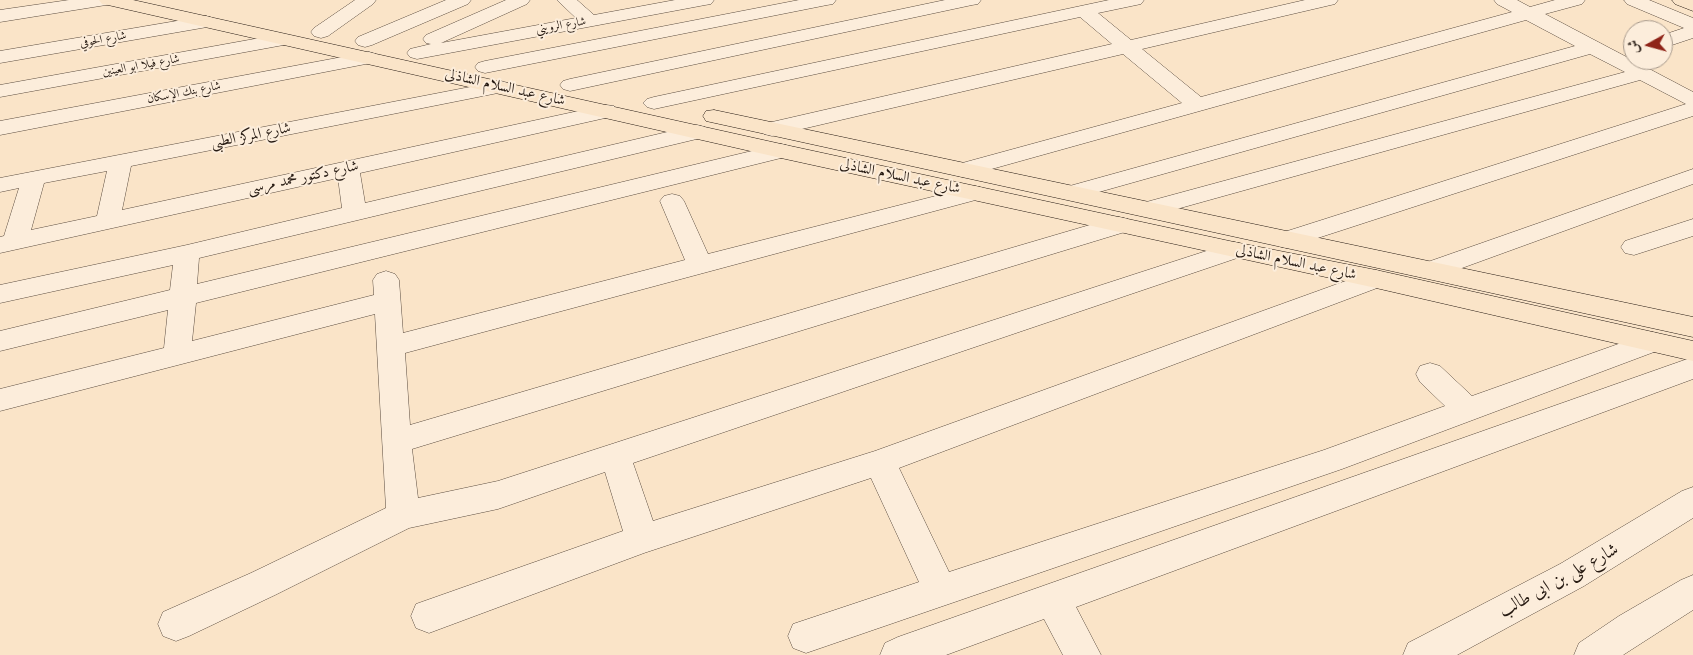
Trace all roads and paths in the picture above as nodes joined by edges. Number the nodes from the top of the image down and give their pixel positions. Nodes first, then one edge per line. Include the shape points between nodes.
1 (107, 0) edge
2 (367, 0) edge
3 (462, 0) edge
4 (521, 0) edge
5 (566, 0) edge
6 (705, 0) edge
7 (823, 0) edge
8 (972, 0) edge
9 (1135, 0) edge
10 (1329, 0) edge
11 (1503, 0) edge
12 (1576, 0) edge
13 (1633, 0) edge
14 (1652, 0) edge
15 (1682, 0) edge
16 (1693, 5) edge
17 (177, 7) edge
18 (929, 9) junction
19 (1084, 11) junction
20 (1528, 13) junction
21 (0, 16) edge
22 (1693, 17) edge
23 (590, 21) junction
24 (206, 22) junction
25 (1693, 25) edge
26 (844, 26) junction
27 (278, 31) junction
28 (1693, 31) edge
29 (317, 32) junction
30 (958, 38) junction
31 (1673, 38) edge
32 (0, 43) edge
33 (1594, 47) junction
34 (1130, 48) junction
35 (367, 50) junction
36 (412, 51) junction
37 (1623, 55) edge
38 (0, 58) edge
39 (485, 67) junction
40 (1641, 70) edge
41 (1644, 73) junction
42 (570, 86) junction
43 (502, 87) junction
44 (0, 91) edge
45 (1693, 100) edge
46 (654, 104) junction
47 (1197, 105) junction
48 (1693, 109) edge
49 (606, 111) junction
50 (0, 128) edge
51 (697, 132) junction
52 (777, 140) junction
53 (120, 162) junction
54 (348, 168) junction
55 (963, 170) junction
56 (1693, 176) edge
57 (34, 179) junction
58 (0, 185) edge
59 (1015, 191) junction
60 (1074, 192) junction
61 (975, 193) junction
62 (672, 201) dead end
63 (1148, 209) junction
64 (355, 213) junction
65 (108, 221) junction
66 (1120, 224) junction
67 (1693, 227) edge
68 (1287, 240) junction
69 (8, 243) edge
70 (1634, 247) dead end
71 (1234, 250) junction
72 (188, 253) junction
73 (700, 265) junction
74 (1431, 270) junction
75 (1376, 279) junction
76 (0, 294) edge
77 (183, 297) junction
78 (1693, 327) edge
79 (0, 341) edge
80 (1652, 342) junction
81 (391, 346) junction
82 (1693, 351) edge
83 (177, 355) junction
84 (1693, 368) edge
85 (1430, 374) dead end
86 (0, 400) edge
87 (1468, 410) junction
88 (396, 442) junction
89 (616, 457) junction
90 (880, 462) junction
91 (1693, 501) edge
92 (403, 515) junction
93 (1138, 525) junction
94 (642, 539) junction
95 (1162, 560) junction
96 (940, 591) junction
97 (1693, 591) edge
98 (1052, 600) junction
99 (429, 616) dead end
100 (176, 624) dead end
101 (806, 636) dead end
102 (898, 655) edge
103 (1082, 655) edge
104 (1421, 655) edge
105 (1592, 655) edge

1 - 17 main road, شارع عبد السلام الشاذلى
1 - 21 street
2 - 29 street
3 - 35 street, شارع بنك الإسكان
4 - 36 street
5 - 23 street
6 - 23 street, شارع الرويني
7 - 26 street
7 - 39 street
8 - 18 street
9 - 19 street
10 - 34 street
11 - 20 street
12 - 20 street
13 - 25 street
14 - 22 street
15 - 16 main road
17 - 24 main road, شارع عبد السلام الشاذلى
17 - 27 main road, شارع عبد السلام الشاذلى
17 - 32 street
18 - 26 street
18 - 30 street
19 - 30 street
19 - 34 street
20 - 33 street
20 - 47 street
23 - 36 street, شارع الرويني
24 - 27 main road, شارع عبد السلام الشاذلى via 255,33
24 - 38 street, شارع الحوفي
26 - 42 street
27 - 29 main road, شارع عبد السلام الشاذلى
27 - 35 main road, شارع عبد السلام الشاذلى
27 - 44 street, شارع فيلا ابو العينين
28 - 31 street
29 - 35 main road, شارع عبد السلام الشاذلى
30 - 46 street
33 - 37 street
33 - 60 street
34 - 47 street
34 - 52 street
35 - 36 main road, شارع عبد السلام الشاذلى
35 - 43 main road, شارع عبد السلام الشاذلى
35 - 50 street, شارع بنك الإسكان via 286,81
36 - 39 main road, شارع عبد السلام الشاذلى
39 - 42 main road, شارع عبد السلام الشاذلى
40 - 41 street
41 - 45 street
41 - 63 street
42 - 46 main road, شارع عبد السلام الشاذلى
43 - 49 main road, شارع عبد السلام الشاذلى
43 - 53 street, شارع المركز الطبى
46 - 52 main road, شارع عبد السلام الشاذلى
47 - 55 street
48 - 68 street
49 - 51 main road, شارع عبد السلام الشاذلى
49 - 54 street, شارع دكتور محمد مرسى
51 - 52 main road, شارع عبد السلام الشاذلى
51 - 64 street
52 - 55 main road, شارع عبد السلام الشاذلى
52 - 61 main road, شارع عبد السلام الشاذلى
52 - 77 street
53 - 57 street, شارع المركز الطبى
53 - 65 street
54 - 64 street
54 - 65 street, شارع دكتور محمد مرسى
55 - 59 main road, شارع عبد السلام الشاذلى
56 - 74 street
57 - 58 street, شارع المركز الطبى
57 - 69 street
59 - 60 main road, شارع عبد السلام الشاذلى
59 - 61 main road, شارع عبد السلام الشاذلى
59 - 66 main road, شارع عبد السلام الشاذلى
60 - 63 main road, شارع عبد السلام الشاذلى
61 - 73 street
62 - 73 street
63 - 68 main road, شارع عبد السلام الشاذلى
64 - 72 street
65 - 69 street, شارع دكتور محمد مرسى
66 - 71 main road, شارع عبد السلام الشاذلى
66 - 88 street
67 - 70 street
68 - 74 main road, شارع عبد السلام الشاذلى
71 - 75 main road, شارع عبد السلام الشاذلى
71 - 89 street
72 - 76 street
72 - 77 street
73 - 81 street
74 - 78 main road, شارع عبد السلام الشاذلى
75 - 80 main road, شارع عبد السلام الشاذلى
75 - 90 street
77 - 79 street
77 - 83 street
80 - 82 main road, شارع عبد السلام الشاذلى
80 - 87 street
81 - 83 street via 387,291
81 - 88 street
83 - 86 street
84 - 95 street
85 - 87 street
87 - 93 street
88 - 92 street
89 - 92 street via 498,496
89 - 94 street
90 - 94 street
90 - 96 street
91 - 104 street, شارع على بن ابى طالب via 1572,576
92 - 100 street
93 - 95 street
93 - 96 street
94 - 99 street
95 - 98 street
96 - 101 street
97 - 105 street
98 - 102 street
98 - 103 street

